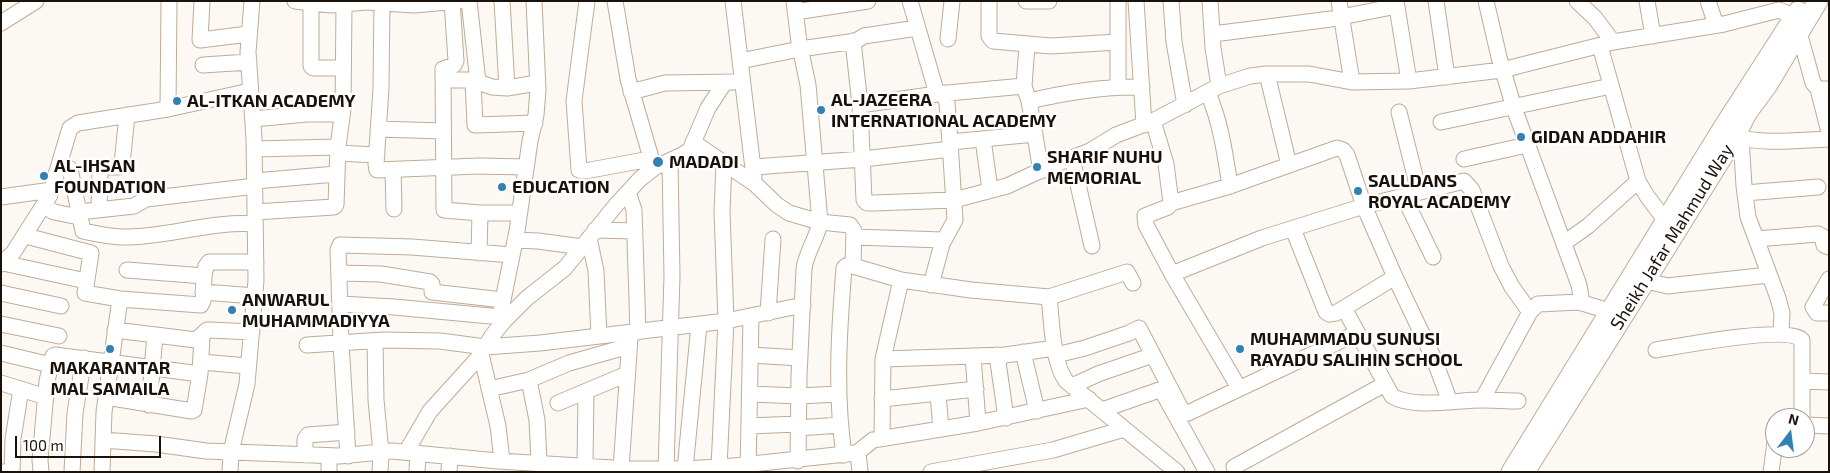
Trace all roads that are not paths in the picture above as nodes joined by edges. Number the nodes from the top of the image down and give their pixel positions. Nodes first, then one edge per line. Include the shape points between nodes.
1 (169, 1) edge
2 (202, 1) edge
3 (252, 1) edge
4 (294, 1) edge
5 (459, 1) edge
6 (470, 1) edge
7 (502, 1) edge
8 (534, 1) edge
9 (587, 1) edge
10 (615, 1) edge
11 (733, 1) edge
12 (868, 1) edge
13 (910, 1) edge
14 (952, 1) edge
15 (989, 1) edge
16 (1026, 1) edge
17 (1048, 1) edge
18 (1118, 1) edge
19 (1136, 1) edge
20 (1171, 1) edge
21 (1210, 1) edge
22 (1339, 1) edge
23 (1436, 1) edge
24 (1486, 1) edge
25 (1577, 1) edge
26 (1647, 1) edge
27 (1708, 1) edge
28 (1804, 1) edge
29 (1818, 1) edge
30 (35, 2) edge
31 (372, 2) edge
32 (452, 2) edge
33 (316, 3) edge
34 (414, 3) edge
35 (1397, 4) edge
36 (344, 5) junction
37 (794, 7) edge
38 (1341, 17) junction
39 (1, 23) edge
40 (1716, 25) junction
41 (1796, 25) junction
42 (918, 28) junction
43 (249, 34) junction
44 (1213, 34) junction
45 (1653, 36) junction
46 (948, 39) dead end
47 (853, 41) junction
48 (1118, 42) junction
49 (1606, 44) junction
50 (1027, 45) junction
51 (800, 49) junction
52 (740, 61) junction
53 (249, 62) junction
54 (203, 65) dead end
55 (343, 68) junction
56 (1502, 70) junction
57 (1267, 74) junction
58 (1447, 77) junction
59 (476, 81) junction
60 (1409, 81) junction
61 (443, 82) junction
62 (725, 82) junction
63 (743, 82) junction
64 (1352, 82) junction
65 (538, 83) junction
66 (1024, 86) junction
67 (1118, 86) junction
68 (1142, 86) junction
69 (1611, 86) junction
70 (507, 88) junction
71 (1823, 89) edge
72 (1214, 90) junction
73 (250, 91) junction
74 (631, 92) junction
75 (941, 94) junction
76 (1029, 102) junction
77 (860, 105) junction
78 (1185, 105) junction
79 (1514, 108) junction
80 (168, 109) junction
81 (1399, 112) dead end
82 (342, 114) junction
83 (127, 115) junction
84 (253, 119) junction
85 (1441, 122) dead end
86 (535, 123) junction
87 (1149, 123) junction
88 (378, 129) junction
89 (443, 131) junction
90 (1829, 132) edge
91 (1035, 134) junction
92 (1733, 135) junction
93 (983, 139) junction
94 (1829, 139) edge
95 (693, 142) junction
96 (1527, 145) junction
97 (951, 146) junction
98 (254, 150) junction
99 (338, 150) junction
100 (377, 155) junction
101 (1072, 158) junction
102 (863, 159) junction
103 (1464, 159) dead end
104 (670, 161) junction
105 (60, 163) junction
106 (652, 163) junction
107 (814, 163) junction
108 (724, 164) junction
109 (1288, 165) junction
110 (444, 167) junction
111 (526, 167) junction
112 (754, 167) junction
113 (393, 170) junction
114 (1041, 171) junction
115 (336, 174) junction
116 (1638, 181) junction
117 (255, 184) junction
118 (755, 184) junction
119 (1230, 186) junction
120 (1818, 187) dead end
121 (52, 190) junction
122 (990, 190) junction
123 (628, 192) junction
124 (1419, 192) junction
125 (2, 193) edge
126 (1745, 193) junction
127 (1404, 197) junction
128 (954, 200) junction
129 (1171, 203) junction
130 (44, 206) junction
131 (1364, 206) junction
132 (394, 209) dead end
133 (99, 210) junction
134 (480, 213) junction
135 (519, 213) junction
136 (79, 215) junction
137 (255, 218) junction
138 (1665, 220) junction
139 (820, 222) junction
140 (1293, 229) junction
141 (635, 231) junction
142 (26, 236) junction
143 (854, 237) junction
144 (589, 238) junction
145 (773, 239) dead end
146 (1756, 239) junction
147 (943, 240) junction
148 (1564, 243) junction
149 (1092, 246) dead end
150 (1829, 247) edge
151 (513, 248) junction
152 (479, 252) junction
153 (1433, 257) dead end
154 (256, 262) junction
155 (2, 264) edge
156 (853, 266) junction
157 (126, 270) dead end
158 (339, 273) junction
159 (1172, 274) junction
160 (1769, 275) junction
161 (204, 276) junction
162 (1395, 277) junction
163 (1829, 279) edge
164 (901, 280) junction
165 (86, 281) junction
166 (1646, 281) junction
167 (1134, 284) dead end
168 (932, 285) junction
169 (203, 292) junction
170 (1, 293) edge
171 (255, 296) junction
172 (1049, 297) junction
173 (120, 299) junction
174 (503, 300) junction
175 (1582, 303) junction
176 (340, 304) junction
177 (803, 305) junction
178 (61, 306) dead end
179 (1344, 308) junction
180 (1609, 310) junction
181 (1530, 312) junction
182 (768, 313) junction
183 (1829, 313) edge
184 (751, 316) junction
185 (501, 321) junction
186 (726, 321) junction
187 (1, 324) edge
188 (699, 325) junction
189 (671, 328) junction
190 (115, 330) junction
191 (252, 332) junction
192 (1357, 333) junction
193 (1781, 334) junction
194 (155, 335) junction
195 (58, 336) dead end
196 (202, 336) junction
197 (599, 336) junction
198 (632, 337) junction
199 (375, 341) junction
200 (341, 342) junction
201 (307, 345) dead end
202 (1656, 350) dead end
203 (483, 351) junction
204 (1023, 352) junction
205 (1056, 352) junction
206 (1, 353) edge
207 (751, 355) junction
208 (997, 355) junction
209 (1154, 355) junction
210 (973, 356) junction
211 (84, 358) junction
212 (800, 358) junction
213 (883, 359) junction
214 (110, 361) junction
215 (51, 365) junction
216 (248, 366) junction
217 (152, 367) junction
218 (201, 368) junction
219 (627, 374) junction
220 (529, 380) junction
221 (1802, 382) junction
222 (1829, 382) edge
223 (1, 383) edge
224 (1385, 384) junction
225 (1072, 386) junction
226 (1238, 388) junction
227 (21, 389) junction
228 (489, 389) junction
229 (976, 389) junction
230 (586, 392) junction
231 (750, 394) junction
232 (838, 394) junction
233 (938, 394) junction
234 (799, 396) junction
235 (46, 397) junction
236 (106, 397) junction
237 (882, 399) junction
238 (1089, 399) junction
239 (1482, 400) junction
240 (1518, 401) dead end
241 (1450, 402) junction
242 (668, 403) junction
243 (558, 404) dead end
244 (692, 404) junction
245 (148, 405) junction
246 (1802, 408) edge
247 (1102, 410) junction
248 (1, 412) edge
249 (1037, 412) junction
250 (16, 414) junction
251 (1006, 418) junction
252 (978, 423) junction
253 (1815, 425) edge
254 (749, 426) junction
255 (798, 426) junction
256 (840, 426) junction
257 (1829, 426) edge
258 (940, 429) junction
259 (1124, 429) junction
260 (347, 432) junction
261 (7, 438) edge
262 (882, 438) junction
263 (103, 440) junction
264 (231, 452) junction
265 (381, 453) junction
266 (412, 453) junction
267 (851, 454) junction
268 (305, 455) junction
269 (329, 456) junction
270 (348, 456) junction
271 (450, 456) junction
272 (1773, 458) edge
273 (502, 462) junction
274 (539, 463) junction
275 (790, 465) edge
276 (820, 465) edge
277 (483, 466) edge
278 (585, 466) junction
279 (719, 467) junction
280 (1234, 467) dead end
281 (748, 468) edge
282 (621, 469) junction
283 (685, 469) junction
284 (602, 470) edge
285 (666, 470) junction
286 (641, 471) edge
287 (1, 472) edge
288 (41, 472) edge
289 (72, 472) edge
290 (102, 472) edge
291 (230, 472) edge
292 (330, 472) edge
293 (380, 472) edge
294 (417, 472) edge
295 (449, 472) edge
296 (860, 472) edge
297 (932, 472) edge
298 (1177, 472) edge
299 (1207, 472) edge
300 (1511, 472) edge
301 (1525, 472) edge
302 (1771, 472) edge

1 - 80 street
2 - 43 street via 200,40
3 - 43 street
4 - 33 street
5 - 32 street
6 - 59 street
7 - 70 street
8 - 65 street
9 - 106 street via 574,101 579,170 585,172
10 - 74 street
11 - 52 street
12 - 37 street
13 - 42 street
14 - 46 street
15 - 50 street via 990,39
16 - 17 street
18 - 48 street
19 - 68 street
20 - 78 street
21 - 44 street
22 - 38 street
23 - 58 street
24 - 56 street
25 - 49 street via 1595,18
26 - 45 street
27 - 40 street
28 - 41 main road, Sheikh Jafar Mahmud Way
29 - 41 main road, Sheikh Jafar Mahmud Way
30 - 39 street
31 - 34 street
31 - 36 street
31 - 88 street via 381,88
32 - 34 street
32 - 61 street via 456,61 443,69
33 - 36 street
33 - 55 street via 311,66
35 - 38 street
35 - 60 street
36 - 55 street
37 - 51 street
38 - 44 street
38 - 64 street
40 - 41 street via 1779,10
40 - 45 street
41 - 71 street via 1813,83
41 - 92 main road, Sheikh Jafar Mahmud Way
42 - 47 street via 864,36
42 - 75 street
43 - 53 street
44 - 72 street
45 - 49 street
47 - 51 street
47 - 77 street
48 - 50 street
48 - 67 street
49 - 56 street
49 - 69 street
50 - 66 street
51 - 52 street
51 - 107 street via 808,85
52 - 63 street
53 - 54 street
53 - 73 street
55 - 82 street
56 - 58 street
56 - 79 street
57 - 64 street via 1309,74
57 - 72 street via 1250,76
57 - 109 street
58 - 60 street
59 - 61 street
59 - 70 street
59 - 86 street via 475,125
60 - 64 street
61 - 89 street
62 - 63 street
62 - 74 street via 665,83
62 - 95 street via 708,108
63 - 112 street
65 - 70 street
65 - 86 street
66 - 75 street
66 - 76 street
67 - 68 street
67 - 76 street via 1068,92
68 - 87 street
69 - 79 street
69 - 116 street
71 - 90 street
72 - 78 street
72 - 119 street
73 - 80 street
73 - 84 street
74 - 106 street
75 - 77 street
75 - 97 street via 947,103
76 - 91 street
77 - 102 street
78 - 87 street
79 - 85 street
79 - 96 street
80 - 83 street
81 - 124 street
82 - 84 street
82 - 99 street
83 - 105 street via 78,123 70,128
83 - 133 street via 122,164 100,169
84 - 98 street
86 - 111 street
87 - 101 street via 1116,135
87 - 129 street via 1166,164
88 - 89 street
88 - 100 street
89 - 110 street
91 - 93 street
91 - 114 street
92 - 94 street via 1777,141
92 - 126 street
92 - 138 main road, Sheikh Jafar Mahmud Way
92 - 166 main road, Sheikh Jafar Mahmud Way
93 - 97 street
93 - 122 street
95 - 104 street via 690,150
95 - 108 street
96 - 103 street
96 - 148 street
97 - 102 street
97 - 128 street
98 - 99 street
98 - 117 street
99 - 100 street
99 - 115 street
100 - 113 street via 377,170
101 - 114 street
101 - 149 street
102 - 107 street
102 - 128 street via 864,200 867,203
104 - 106 street
104 - 189 street
105 - 121 street
105 - 136 street via 70,169
106 - 123 street
107 - 112 street
107 - 139 street
108 - 118 street
108 - 186 street via 722,212
109 - 119 street
109 - 131 street via 1337,148 1343,150
110 - 111 street
110 - 113 street
110 - 134 street via 445,211
111 - 135 street
112 - 118 street
113 - 132 street
114 - 122 street via 1022,181
115 - 117 street
115 - 137 street via 334,207
116 - 138 street
116 - 148 street
117 - 133 street via 146,199 134,206
117 - 137 street
118 - 139 street via 788,213
119 - 129 street
120 - 126 street
121 - 125 street
121 - 130 street
122 - 128 street
123 - 141 street via 634,210
123 - 144 street
124 - 127 street
124 - 181 street via 1464,181 1468,184 1501,266
126 - 146 street via 1748,217
127 - 131 street
127 - 153 street
128 - 147 street via 954,220
129 - 159 street via 1145,216 1148,230
130 - 136 street via 54,212
130 - 142 street
131 - 140 street
131 - 162 street
133 - 136 street
134 - 135 street
134 - 152 street
135 - 151 street
136 - 137 street via 83,231 124,237 233,224
137 - 154 street
138 - 180 main road, Sheikh Jafar Mahmud Way
139 - 143 street via 850,225
139 - 177 street via 805,258
140 - 159 street
140 - 179 street via 1326,312 1329,314
141 - 144 street
141 - 198 street
142 - 155 street
142 - 165 street via 91,254
143 - 147 street
143 - 156 street
144 - 151 street via 538,241
144 - 185 street via 557,276
144 - 197 street via 596,271
145 - 182 street
146 - 150 street via 1818,234 1822,236 1824,245
146 - 160 street
147 - 168 street
148 - 175 street
151 - 152 street
151 - 174 street
152 - 158 street via 340,245
154 - 161 street via 209,262
154 - 171 street
155 - 165 street
156 - 164 street
156 - 232 street via 844,268
157 - 161 street
158 - 174 street via 391,275 430,282 432,292
158 - 176 street
159 - 226 street
160 - 166 street via 1676,286
160 - 193 street via 1782,313
161 - 169 street
162 - 179 street
162 - 241 street via 1434,359
163 - 183 street via 1813,308 1817,313
164 - 168 street
164 - 213 street
165 - 173 street via 85,292
166 - 301 main road, Sheikh Jafar Mahmud Way
167 - 172 street via 1127,272
168 - 172 street
169 - 171 street
169 - 173 street via 201,305
170 - 178 street
171 - 191 street
172 - 205 street
173 - 190 street
174 - 185 street
175 - 180 street
175 - 181 street via 1538,304
176 - 185 street via 394,307
176 - 200 street
177 - 182 street
177 - 212 street
179 - 192 street
180 - 300 main road, Sheikh Jafar Mahmud Way
181 - 239 street
182 - 184 street
184 - 186 street
184 - 207 street
185 - 203 street
186 - 188 street
186 - 279 street
187 - 195 street
188 - 189 street
188 - 244 street
189 - 198 street
189 - 242 street
190 - 194 street
190 - 214 street
191 - 196 street via 207,330
191 - 216 street
192 - 224 street
192 - 226 street
193 - 202 street
193 - 221 street via 1802,340
194 - 196 street via 196,340
194 - 217 street
196 - 218 street
197 - 198 street
197 - 203 street
198 - 219 street
198 - 220 street
199 - 200 street
199 - 203 street via 440,341
199 - 265 street
200 - 201 street
200 - 260 street
203 - 228 street
203 - 266 street via 430,411
204 - 205 street
204 - 208 street
204 - 249 street
205 - 209 street via 1100,343 1137,328
205 - 225 street via 1064,378
206 - 215 street
207 - 212 street
207 - 231 street
208 - 210 street
208 - 251 street
209 - 225 street
209 - 226 street via 1183,412 1188,413
210 - 213 street
210 - 229 street
211 - 214 street
211 - 215 street via 57,354 53,356
211 - 289 street via 75,413
212 - 234 street
213 - 237 street
214 - 217 street
214 - 236 street
215 - 235 street
216 - 218 street
216 - 264 street via 246,392
217 - 218 street
217 - 245 street
218 - 245 street via 194,410
219 - 230 street
219 - 282 street
220 - 228 street
220 - 274 street via 537,420
221 - 222 street
221 - 246 street
223 - 227 street
224 - 241 street via 1392,396 1399,400
224 - 280 street
225 - 238 street
227 - 235 street
227 - 250 street
228 - 273 street
229 - 233 street
229 - 252 street
230 - 243 street
230 - 278 street
231 - 234 street
231 - 254 street
232 - 234 street
232 - 256 street
233 - 237 street
233 - 258 street
234 - 255 street
235 - 288 street
236 - 245 street
236 - 263 street
237 - 262 street
238 - 247 street
238 - 249 street
239 - 240 street
239 - 241 street
242 - 244 street
242 - 285 street
244 - 283 street
247 - 259 street
247 - 299 street via 1162,391
248 - 250 street
249 - 251 street
250 - 261 street
251 - 252 street
252 - 258 street
253 - 257 street
254 - 255 street
254 - 281 street
255 - 256 street
255 - 275 street
256 - 267 street
258 - 262 street
259 - 297 street via 1053,450
259 - 298 street
260 - 268 street via 308,435
260 - 270 street
261 - 287 street via 12,472
262 - 267 street
263 - 264 street
263 - 290 street
264 - 268 street
264 - 291 street
265 - 266 street
265 - 270 street
265 - 293 street
266 - 271 street
266 - 294 street
267 - 276 street
267 - 296 street
268 - 269 street
269 - 270 street
269 - 292 street
271 - 277 street
271 - 295 street
272 - 302 street
273 - 274 street
273 - 277 street
274 - 278 street
275 - 276 street
275 - 281 street
278 - 284 street
279 - 281 street
279 - 283 street
282 - 284 street
282 - 286 street
283 - 285 street
285 - 286 street

